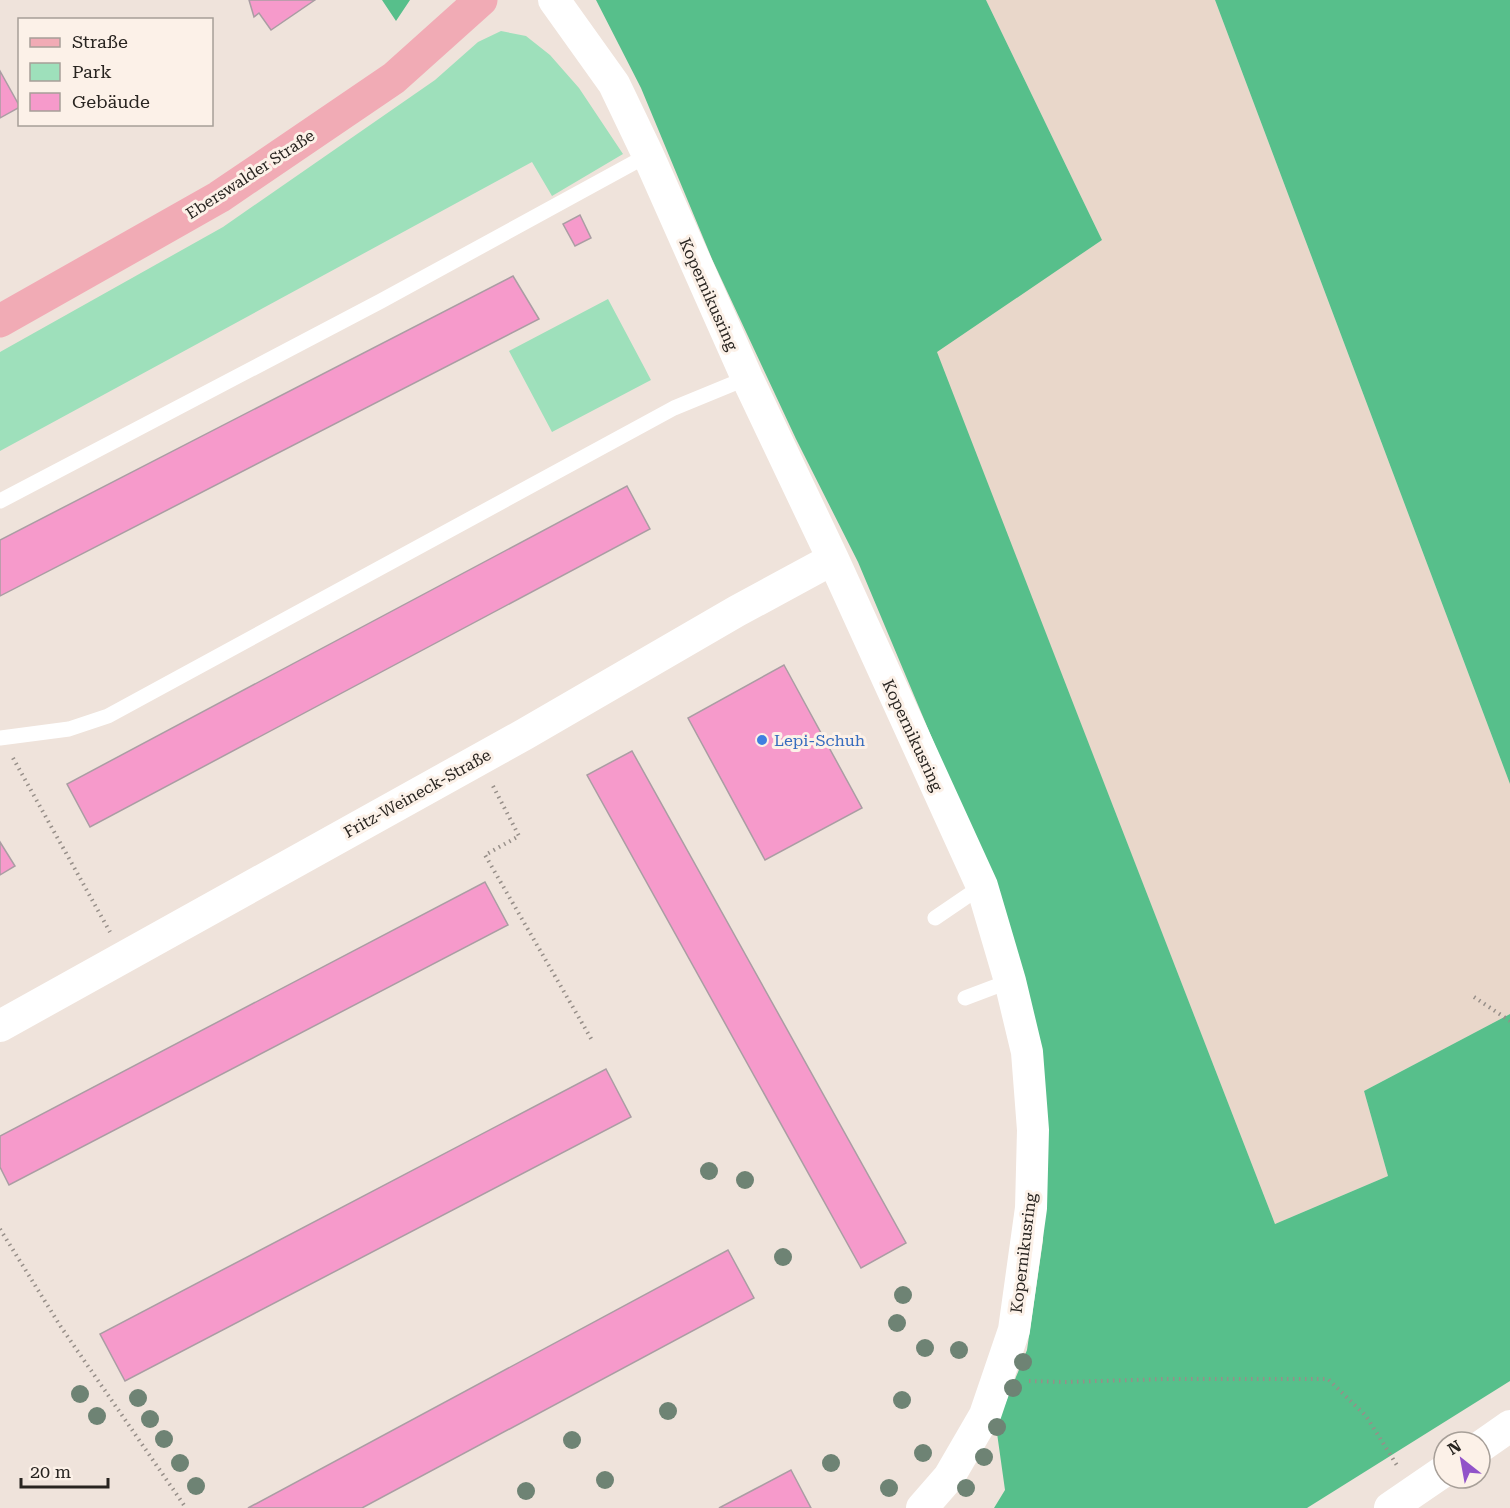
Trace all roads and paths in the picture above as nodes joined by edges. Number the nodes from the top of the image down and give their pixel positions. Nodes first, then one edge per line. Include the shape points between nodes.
1 (481, 0) edge
2 (554, 0) edge
3 (648, 155) junction
4 (0, 321) edge
5 (747, 378) junction
6 (0, 501) edge
7 (833, 559) junction
8 (1, 738) edge
9 (479, 759) junction
10 (982, 885) junction
11 (935, 918) dead end
12 (124, 957) junction
13 (1010, 981) junction
14 (1474, 997) dead end
15 (964, 998) dead end
16 (1510, 1021) edge
17 (0, 1026) edge
18 (592, 1042) dead end
19 (0, 1229) edge
20 (997, 1380) junction
21 (1510, 1426) edge
22 (1492, 1439) edge
23 (1432, 1479) edge
24 (1400, 1501) edge
25 (186, 1508) edge
26 (922, 1508) edge

1 - 4 main road, Eberswalder Straße via 394,78 219,197
2 - 3 street, Kopernikusring via 614,84
3 - 5 street, Kopernikusring
3 - 6 lane via 381,301
5 - 7 street, Kopernikusring
5 - 8 lane via 674,408 108,716 69,729
7 - 9 street, Fritz-Weineck-Straße
7 - 10 street, Kopernikusring
8 - 12 path
9 - 12 street, Fritz-Weineck-Straße
9 - 18 path via 519,836 484,855
10 - 11 lane
10 - 13 street, Kopernikusring
12 - 17 street, Fritz-Weineck-Straße
13 - 15 lane
13 - 20 street, Kopernikusring via 1027,1053 1033,1130 1031,1208 1014,1330
14 - 16 path
19 - 25 path via 61,1327
20 - 24 path via 1328,1379 1366,1416 1394,1458
20 - 26 street, Kopernikusring via 986,1415 949,1478
21 - 22 street
23 - 24 street

